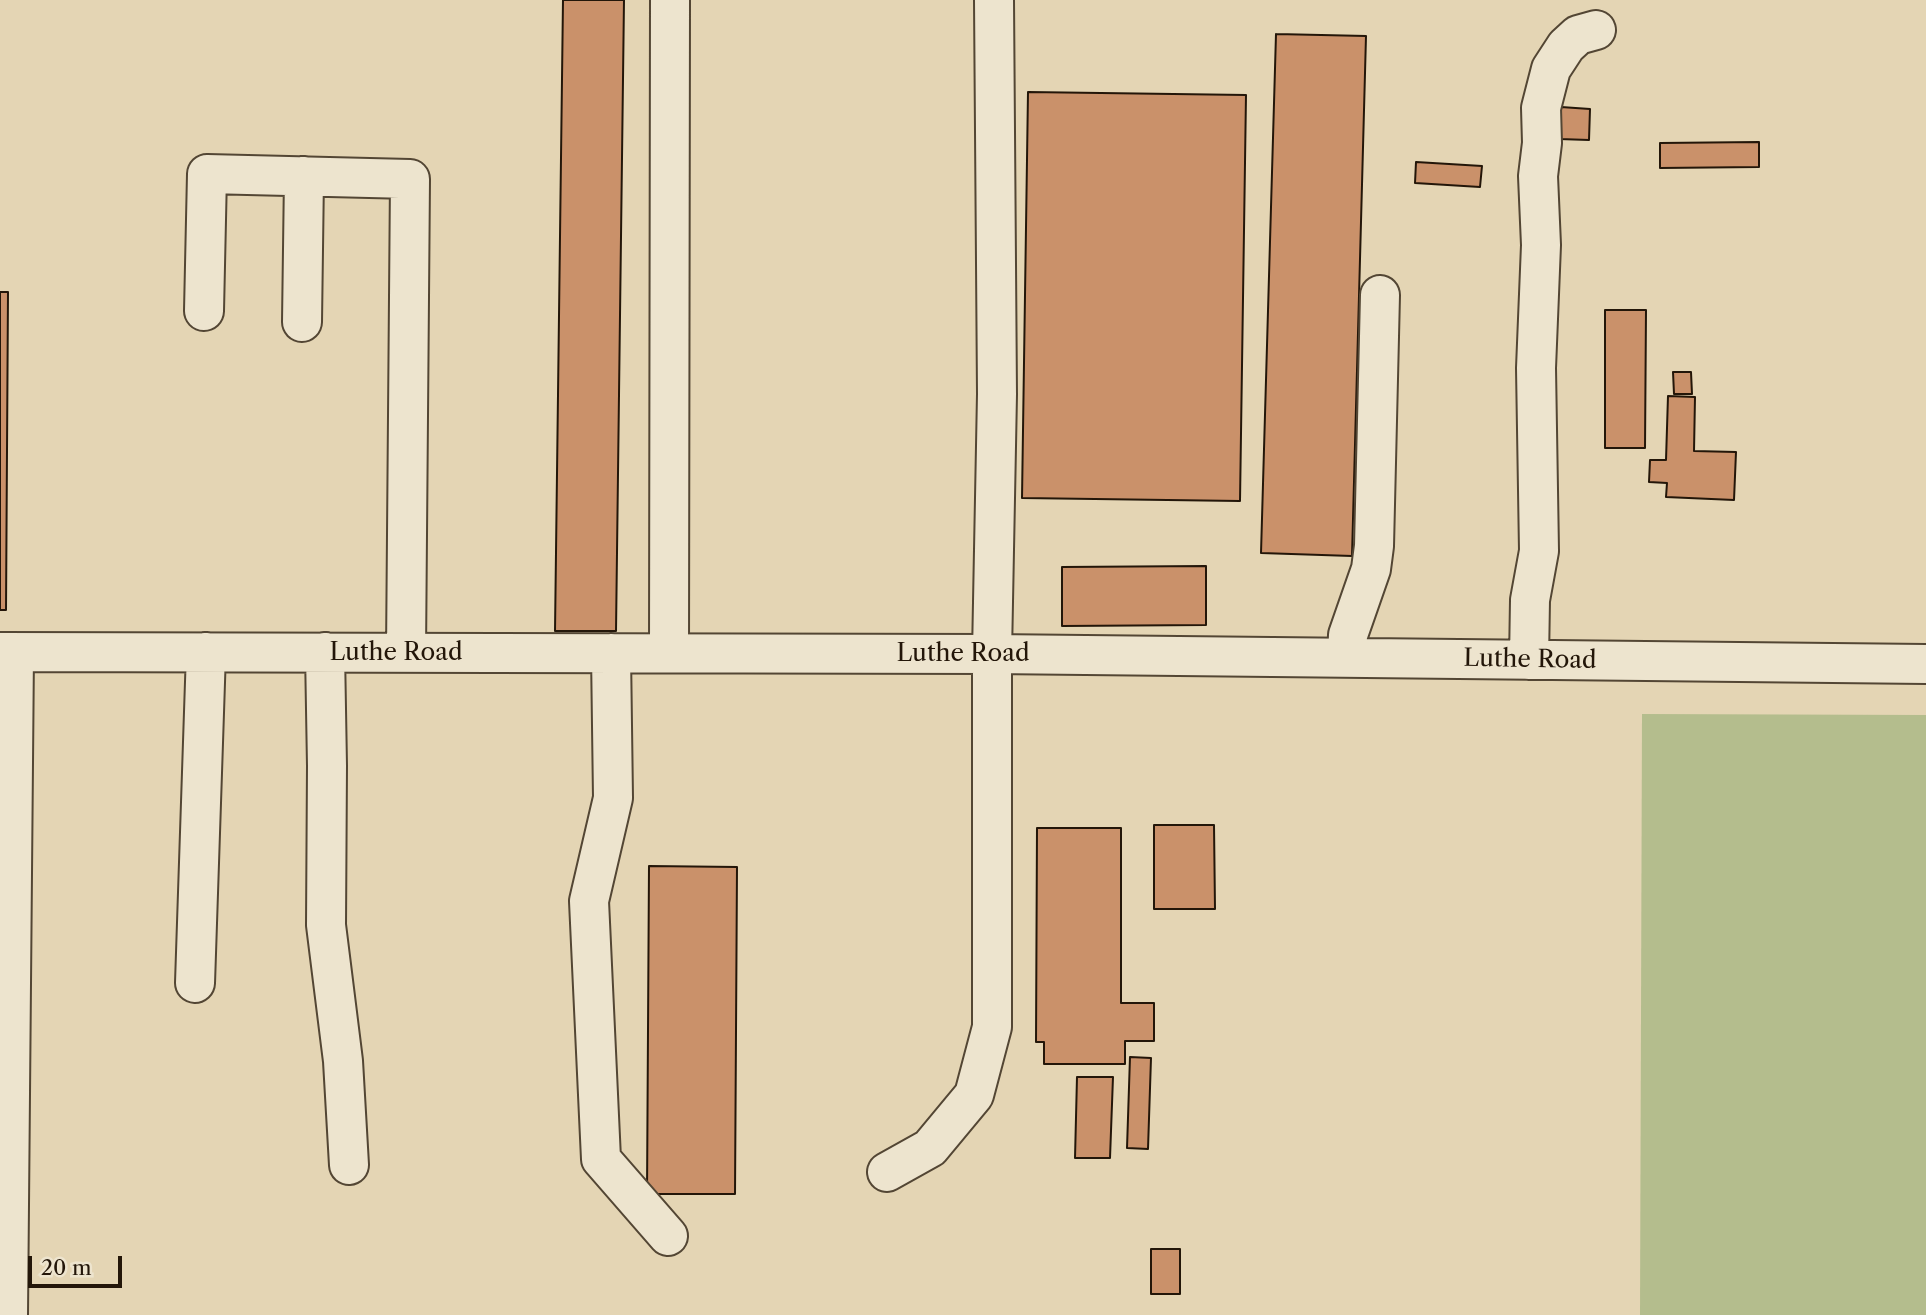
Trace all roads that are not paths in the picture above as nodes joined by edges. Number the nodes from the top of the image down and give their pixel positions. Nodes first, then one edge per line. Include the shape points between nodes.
1 (670, 0) edge
2 (994, 0) edge
3 (1596, 30) dead end
4 (304, 176) junction
5 (1380, 295) dead end
6 (204, 311) dead end
7 (302, 322) dead end
8 (7, 652) edge
9 (206, 652) junction
10 (325, 653) junction
11 (406, 653) junction
12 (611, 653) junction
13 (669, 653) junction
14 (992, 654) junction
15 (1347, 657) junction
16 (1529, 660) junction
17 (1926, 664) edge
18 (195, 984) dead end
19 (5, 1020) edge
20 (349, 1165) dead end
21 (887, 1172) dead end
22 (668, 1236) dead end
23 (8, 1315) edge

1 - 13 street
2 - 14 street via 997,394
3 - 16 street via 1578,35 1566,46 1551,69 1541,108 1536,368 1539,551 1530,600
4 - 6 street via 207,174
4 - 7 street
4 - 11 street via 410,179
5 - 15 street via 1374,546 1371,569 1348,635
8 - 9 street, Luthe Road
8 - 19 street
9 - 10 street, Luthe Road
9 - 18 street
10 - 11 street, Luthe Road
10 - 20 street via 326,925 343,1060
11 - 12 street, Luthe Road
12 - 13 street, Luthe Road
12 - 22 street via 613,798 589,901 601,1159
13 - 14 street, Luthe Road
14 - 15 street, Luthe Road
14 - 21 street via 992,1027 974,1095 930,1148
15 - 16 street, Luthe Road
16 - 17 street, Luthe Road
19 - 23 street

